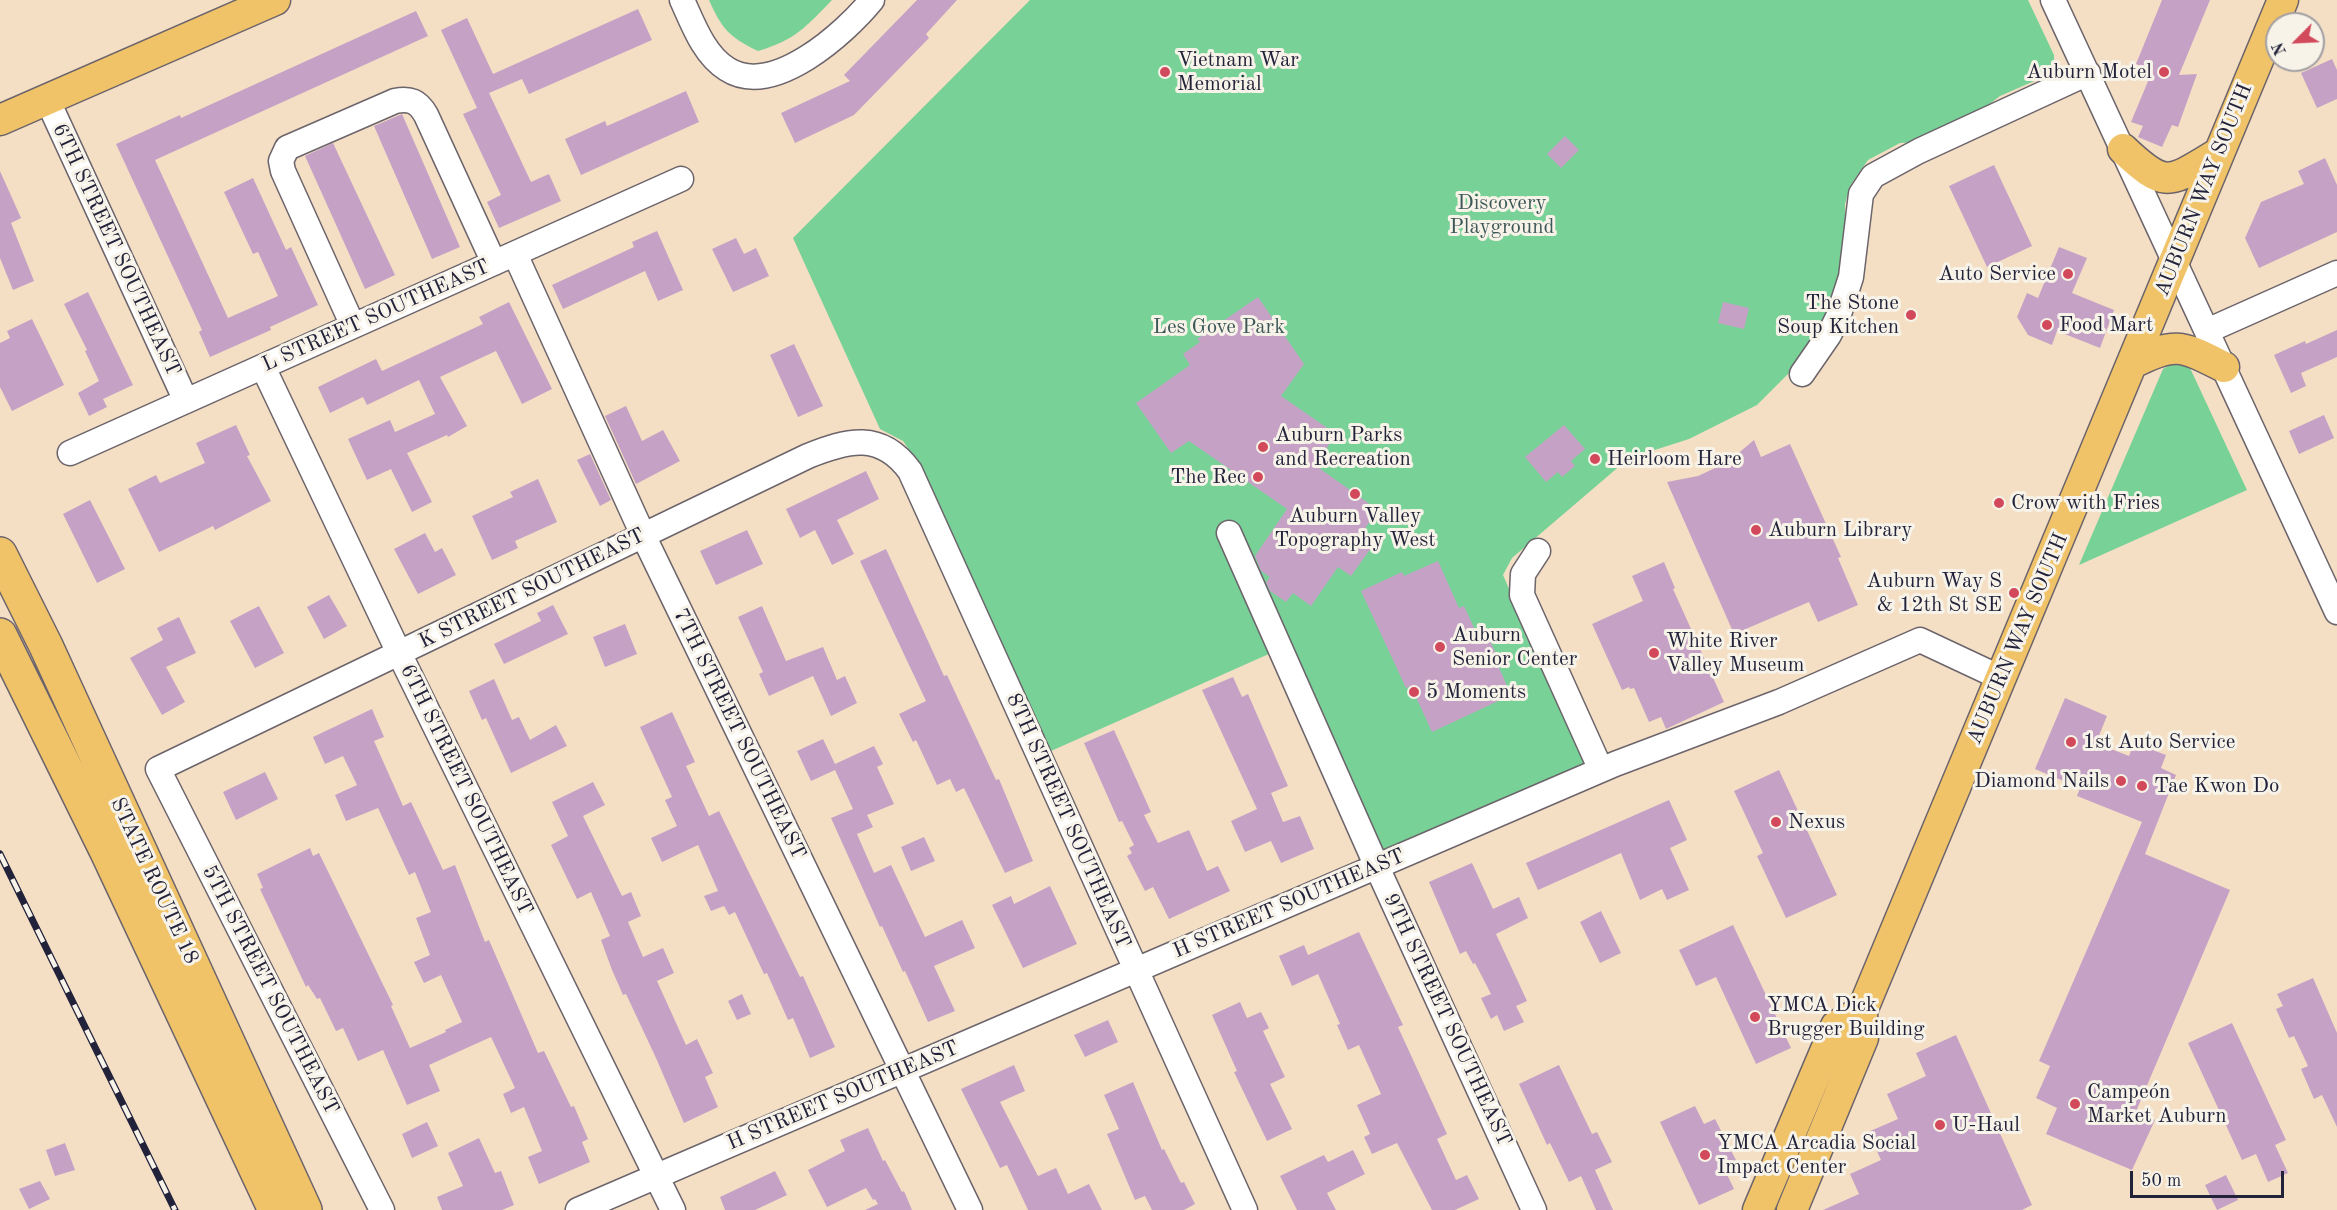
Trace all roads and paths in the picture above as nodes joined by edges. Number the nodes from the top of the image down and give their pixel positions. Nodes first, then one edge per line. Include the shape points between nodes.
1 (275, 0) edge
2 (682, 0) edge
3 (872, 0) edge
4 (2053, 0) edge
5 (2283, 0) edge
6 (2088, 74) junction
7 (47, 99) junction
8 (0, 120) edge
9 (2122, 149) junction
10 (2219, 153) junction
11 (681, 179) dead end
12 (505, 258) junction
13 (2175, 263) junction
14 (2337, 273) edge
15 (353, 326) junction
16 (2207, 331) junction
17 (2133, 363) junction
18 (263, 367) junction
19 (2224, 367) junction
20 (1802, 374) dead end
21 (186, 401) junction
22 (877, 445) joint
23 (70, 453) dead end
24 (1229, 533) dead end
25 (643, 535) junction
26 (1538, 551) dead end
27 (0, 554) edge
28 (2337, 612) edge
29 (0, 635) edge
30 (399, 653) junction
31 (2001, 678) junction
32 (158, 769) joint
33 (1601, 770) junction
34 (1377, 867) junction
35 (1136, 970) junction
36 (1862, 1011) junction
37 (902, 1071) junction
38 (657, 1176) junction
39 (275, 1210) edge
40 (305, 1210) edge
41 (382, 1210) edge
42 (578, 1210) edge
43 (673, 1210) edge
44 (970, 1210) edge
45 (1245, 1210) edge
46 (1534, 1210) edge
47 (1758, 1210) edge
48 (1792, 1210) edge

1 - 7 main road
2 - 3 street via 716,60 733,73 746,76 779,70 813,54 848,28
4 - 6 street
5 - 10 main road, AUBURN WAY SOUTH
6 - 9 street
6 - 20 street via 1873,176 1861,194 1851,277 1838,317
7 - 8 main road
7 - 21 street, 6TH STREET SOUTHEAST
9 - 10 main road via 2155,177 2166,179
9 - 13 street
10 - 13 main road, AUBURN WAY SOUTH
11 - 12 street, L STREET SOUTHEAST
12 - 15 street, L STREET SOUTHEAST
12 - 15 street, 7TH STREET SOUTHEAST via 416,103 406,99 395,101 302,140 283,154 283,171
12 - 25 street, 7TH STREET SOUTHEAST
13 - 16 street
13 - 17 main road, AUBURN WAY SOUTH
14 - 16 street
15 - 18 street, L STREET SOUTHEAST
16 - 19 street
17 - 19 main road via 2178,347
17 - 31 main road, AUBURN WAY SOUTH
18 - 21 street, L STREET SOUTHEAST
18 - 30 street, 6TH STREET SOUTHEAST
19 - 28 street
21 - 23 street, L STREET SOUTHEAST
22 - 25 street, K STREET SOUTHEAST via 857,441 831,446
22 - 35 street, 8TH STREET SOUTHEAST via 892,452 910,471
24 - 34 street, 9TH STREET SOUTHEAST
25 - 30 street, K STREET SOUTHEAST
25 - 37 street, 7TH STREET SOUTHEAST
26 - 33 street via 1523,574 1522,595
27 - 40 highway, STATE ROUTE 18
29 - 39 highway, STATE ROUTE 18
30 - 32 street, K STREET SOUTHEAST
30 - 38 street, 6TH STREET SOUTHEAST
31 - 33 street, H STREET SOUTHEAST via 1920,640 1779,702
31 - 36 main road, AUBURN WAY SOUTH
32 - 41 street, 5TH STREET SOUTHEAST
33 - 34 street, H STREET SOUTHEAST
34 - 35 street, H STREET SOUTHEAST
34 - 46 street, 9TH STREET SOUTHEAST
35 - 37 street, H STREET SOUTHEAST
35 - 45 street, 8TH STREET SOUTHEAST
36 - 47 main road via 1836,1026
36 - 48 main road, AUBURN WAY SOUTH via 1863,1038
37 - 38 street, H STREET SOUTHEAST
37 - 44 street, 7TH STREET SOUTHEAST
38 - 42 street, H STREET SOUTHEAST
38 - 43 street, 6TH STREET SOUTHEAST

